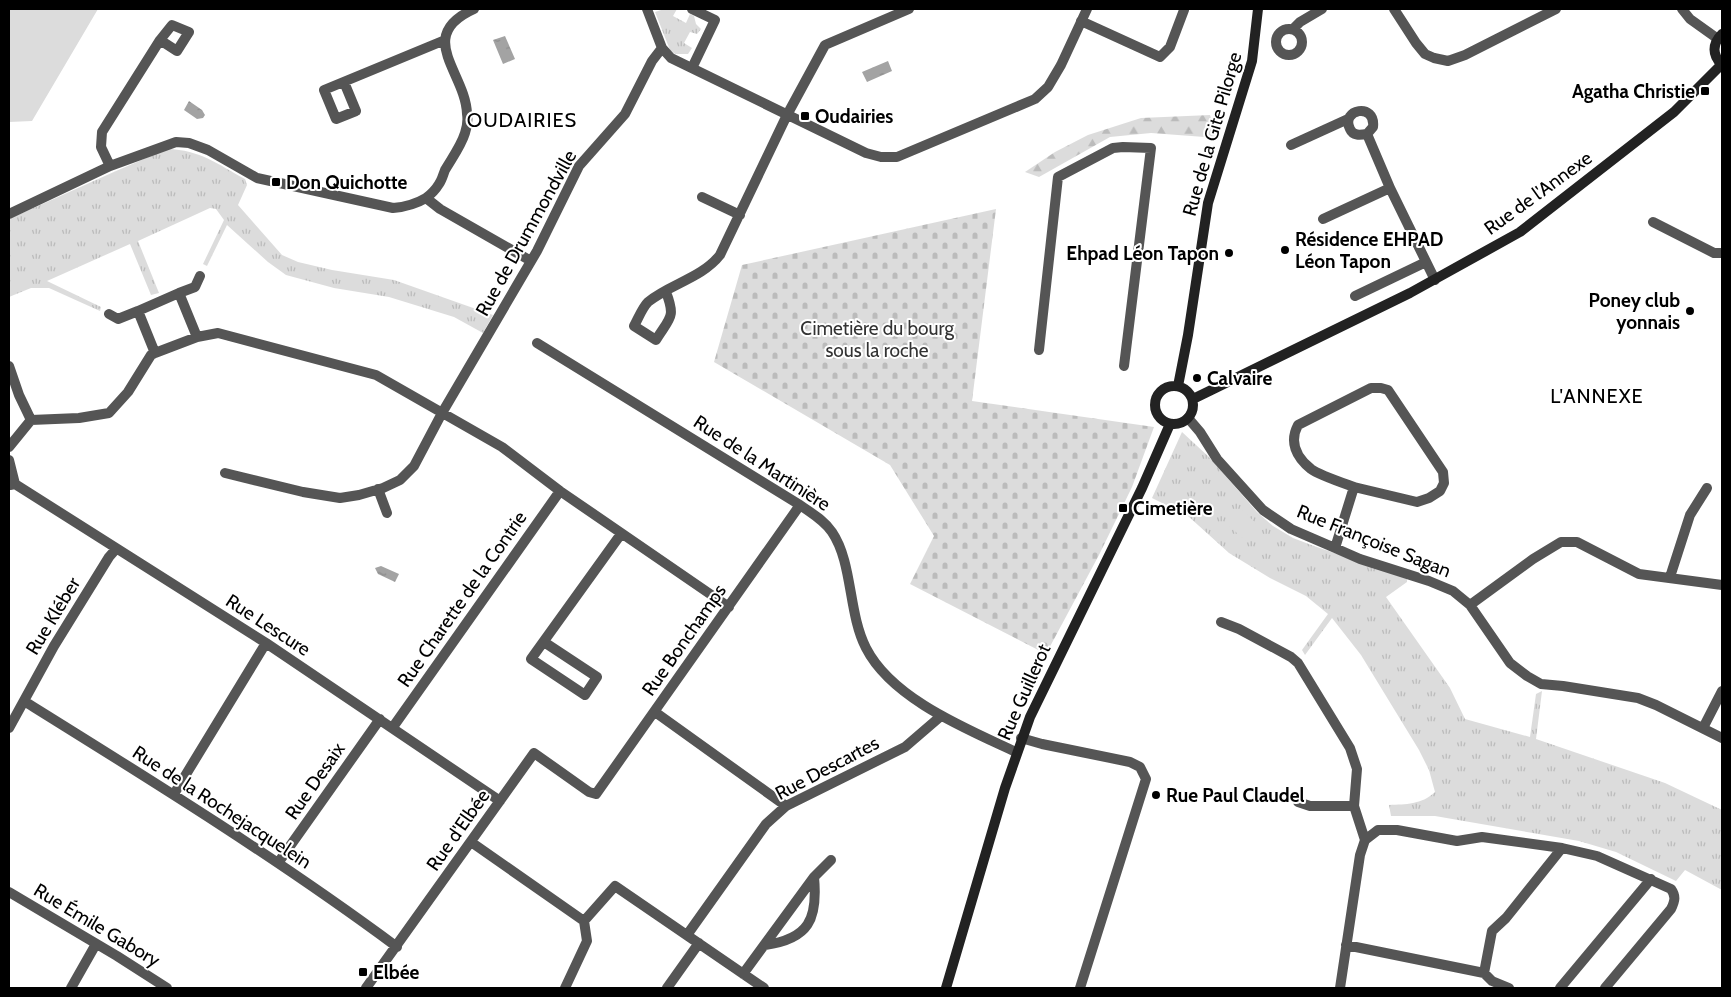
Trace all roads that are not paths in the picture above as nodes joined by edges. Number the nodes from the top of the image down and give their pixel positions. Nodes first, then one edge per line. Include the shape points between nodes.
1 (474, 9) edge
2 (647, 9) edge
3 (692, 9) edge
4 (909, 9) edge
5 (1087, 9) edge
6 (1258, 9) edge
7 (1322, 9) edge
8 (1394, 9) edge
9 (1556, 9) edge
10 (1682, 9) edge
11 (1184, 10) dead end
12 (1081, 21) junction
13 (1294, 29) dead end
14 (1720, 37) edge
15 (160, 40) dead end
16 (446, 40) junction
17 (662, 48) junction
18 (1722, 64) edge
19 (692, 68) junction
20 (344, 82) dead end
21 (787, 115) junction
22 (1348, 120) junction
23 (1367, 134) junction
24 (1291, 145) dead end
25 (110, 166) junction
26 (1390, 188) junction
27 (702, 197) dead end
28 (426, 198) junction
29 (9, 214) edge
30 (740, 215) junction
31 (1323, 219) dead end
32 (1653, 222) dead end
33 (1722, 253) edge
34 (531, 261) junction
35 (1426, 262) junction
36 (200, 276) dead end
37 (1435, 280) junction
38 (666, 292) junction
39 (179, 293) junction
40 (1355, 296) dead end
41 (138, 311) junction
42 (109, 314) dead end
43 (197, 337) junction
44 (537, 343) dead end
45 (1038, 350) dead end
46 (155, 353) junction
47 (9, 366) edge
48 (1124, 366) dead end
49 (1178, 386) junction
50 (1193, 399) junction
51 (442, 413) junction
52 (1188, 418) junction
53 (31, 420) junction
54 (1170, 424) junction
55 (9, 447) edge
56 (9, 460) edge
57 (225, 473) dead end
58 (12, 484) edge
59 (1354, 487) junction
60 (1707, 488) dead end
61 (378, 489) junction
62 (560, 491) junction
63 (800, 505) junction
64 (387, 513) dead end
65 (621, 534) junction
66 (1335, 548) junction
67 (116, 549) junction
68 (1670, 577) junction
69 (1722, 585) edge
70 (1470, 605) junction
71 (729, 607) junction
72 (1221, 622) dead end
73 (544, 642) junction
74 (266, 644) junction
75 (1722, 691) edge
76 (24, 701) junction
77 (655, 712) junction
78 (941, 716) junction
79 (380, 719) junction
80 (393, 727) junction
81 (9, 728) edge
82 (1703, 728) junction
83 (1022, 738) junction
84 (1722, 738) edge
85 (1016, 752) junction
86 (174, 794) junction
87 (596, 794) joint
88 (500, 801) junction
89 (1298, 802) dead end
90 (786, 806) junction
91 (1354, 806) junction
92 (1365, 840) junction
93 (471, 842) junction
94 (1562, 848) junction
95 (831, 860) dead end
96 (278, 863) junction
97 (814, 877) junction
98 (1651, 879) junction
99 (9, 892) edge
100 (584, 921) junction
101 (687, 935) junction
102 (699, 943) junction
103 (96, 944) junction
104 (765, 945) junction
105 (1346, 945) junction
106 (397, 947) junction
107 (1484, 973) junction
108 (744, 974) junction
109 (71, 988) edge
110 (166, 988) edge
111 (366, 988) edge
112 (565, 988) edge
113 (667, 988) edge
114 (764, 988) edge
115 (946, 988) edge
116 (1080, 988) edge
117 (1340, 988) edge
118 (1510, 988) edge
119 (1560, 988) edge
120 (1605, 988) edge

1 - 16 street via 451,24
2 - 17 street
3 - 19 street via 715,20
4 - 21 street via 825,45
5 - 12 street
6 - 49 street, Rue de la Gite Pilorge via 1252,62 1208,203
7 - 13 street
8 - 9 street via 1425,54 1448,61
10 - 14 street via 1690,19
11 - 12 street via 1170,47 1160,57
12 - 21 street via 1048,87 1034,99 897,158 881,158 866,153
14 - 18 street via 1715,44 1715,55
15 - 25 street via 102,132 101,147
16 - 20 street
16 - 28 street via 444,48 466,103 467,125 439,184
17 - 19 street via 671,58
17 - 34 street, Rue de Drummondville via 625,114 579,166
18 - 37 street, Rue de l'Annexe via 1674,112 1520,232
19 - 21 street
21 - 30 street
22 - 23 street via 1351,132
22 - 23 street via 1359,110 1367,112 1374,122
22 - 24 street
23 - 26 street
25 - 28 street via 176,142 189,143 257,178 393,208 405,207
25 - 29 street
26 - 31 street
26 - 35 street
27 - 30 street
28 - 34 street
30 - 38 street via 714,262
32 - 33 street via 1714,253
34 - 51 street, Rue de Drummondville
35 - 37 street
35 - 40 street
36 - 39 street via 195,287
37 - 50 street, Rue de l'Annexe
38 - 38 street via 647,303 634,326 656,340 672,315
39 - 41 street
39 - 43 street
41 - 42 street via 118,319
41 - 46 street
43 - 46 street
43 - 51 street via 218,333 376,375
44 - 63 street, Rue de la Martinière
45 - 48 street via 1058,177 1113,148 1150,148
46 - 53 street via 109,413
47 - 53 street
49 - 50 street via 1187,390
49 - 54 street via 1163,390 1156,398 1159,417
50 - 52 street via 1193,409
51 - 61 street, Rue de Drummondville via 414,466 400,480
51 - 62 street via 502,447
52 - 54 street
52 - 66 street, Rue Françoise Sagan via 1217,459 1263,510 1291,529
53 - 55 street
54 - 83 street, Rue Guillerot
56 - 58 street
57 - 61 street, Rue de Drummondville via 340,498
58 - 67 street, Rue Lescure via 108,541
59 - 59 street via 1417,502 1440,491 1444,483 1443,472 1388,390 1382,388 1371,388 1298,425 1293,434 1293,444 1312,470
59 - 66 street
60 - 68 street via 1690,515
61 - 64 street
62 - 65 street
62 - 80 street, Rue Charette de la Contrie
63 - 71 street, Rue Bonchamps
63 - 78 street, Rue de la Martinière via 821,521 837,541 860,632 870,654 897,685
65 - 71 street
65 - 73 street
66 - 70 street, Rue Françoise Sagan via 1453,591
67 - 74 street, Rue Lescure
67 - 76 street, Rue Kléber via 54,646
68 - 69 street
68 - 70 street via 1639,574 1577,542 1561,542
70 - 82 street, Rue Françoise Sagan via 1510,663 1541,684 1638,698
71 - 77 street, Rue Bonchamps
72 - 91 street via 1298,663 1350,748 1357,769
73 - 73 street via 531,659 585,695 597,677
74 - 79 street, Rue Lescure
74 - 86 street
75 - 82 street
76 - 81 street, Rue Kléber
76 - 86 street, Rue de la Rochejacquelein
77 - 87 street, Rue Bonchamps
77 - 90 street
78 - 85 street, Rue de la Martinière
78 - 90 street, Rue Descartes via 906,747
79 - 80 street, Rue Lescure
79 - 96 street, Rue Desaix
80 - 88 street, Rue Lescure
82 - 84 street, Rue Françoise Sagan
83 - 85 street, Rue Guillerot
83 - 116 street via 1130,762 1140,767 1146,778
85 - 115 street, Rue Guillerot
86 - 96 street, Rue de la Rochejacquelein
87 - 88 street, Rue d'Elbée via 534,753
88 - 93 street, Rue d'Elbée
89 - 91 street via 1310,806
90 - 101 street, Rue Descartes via 766,824
91 - 92 street
92 - 94 street via 1378,830 1397,830 1457,841 1482,836
92 - 105 street
93 - 100 street
93 - 106 street, Rue d'Elbée
94 - 98 street via 1597,856
94 - 107 street via 1492,931
95 - 97 street
96 - 106 street, Rue de la Rochejacquelein
97 - 104 street
97 - 104 street via 816,898 800,935
98 - 119 street
98 - 120 street via 1671,889 1675,895 1674,903
99 - 103 street, Rue Émile Gabory
100 - 101 street via 615,886
100 - 112 street via 587,941
101 - 102 street
102 - 108 street
102 - 113 street
103 - 109 street
103 - 110 street, Rue Émile Gabory
104 - 108 street
105 - 107 street
105 - 117 street
106 - 111 street, Rue d'Elbée
107 - 118 street via 1492,981
108 - 114 street

